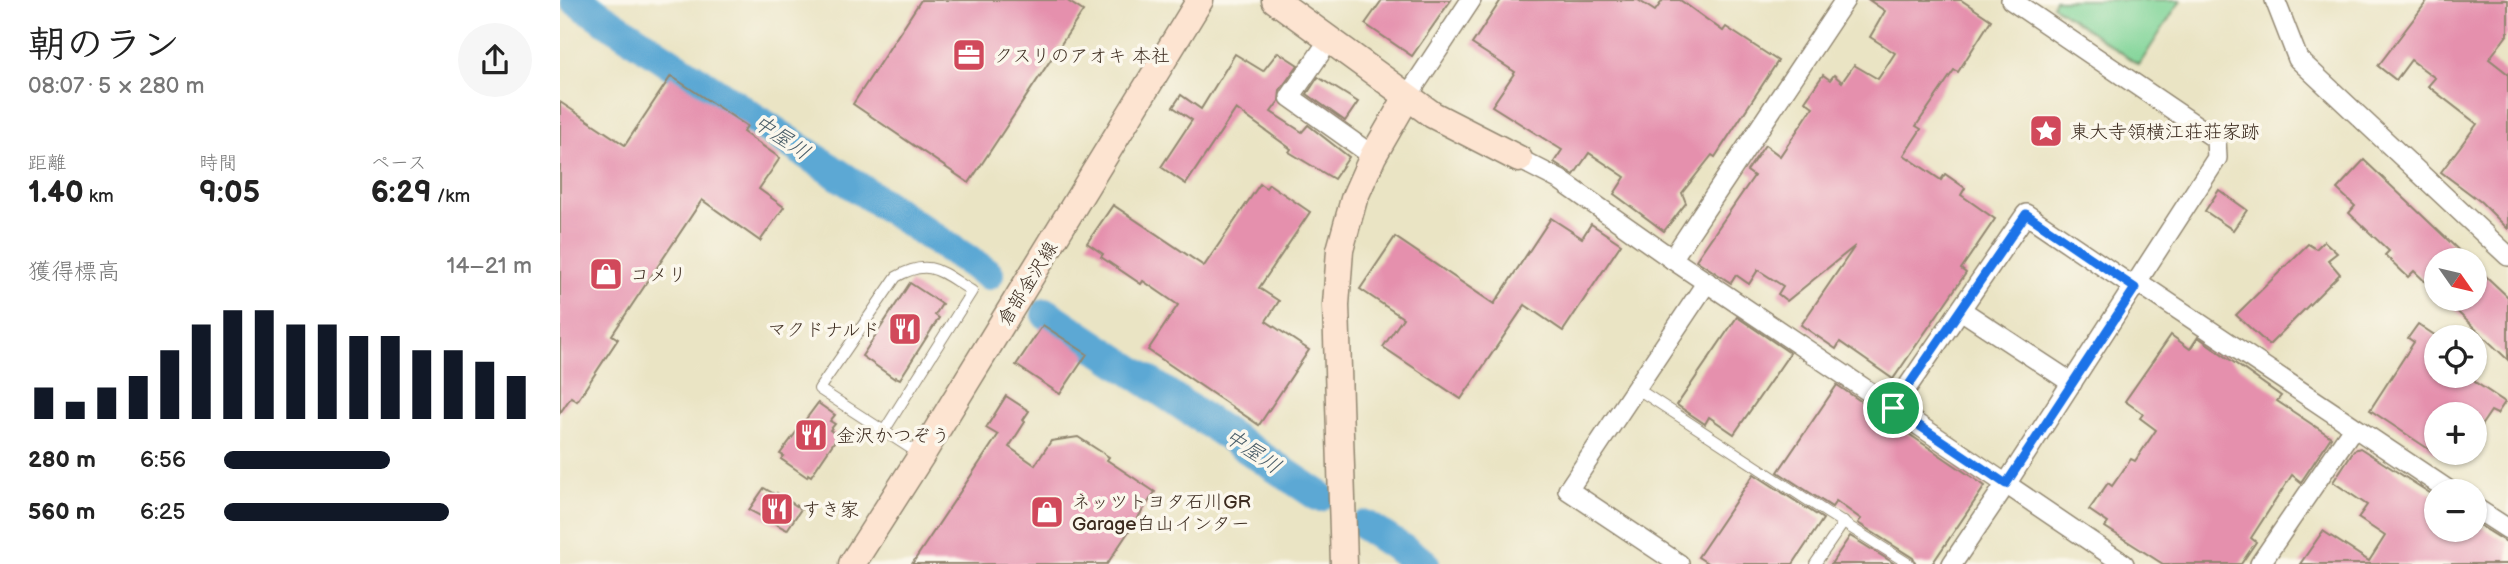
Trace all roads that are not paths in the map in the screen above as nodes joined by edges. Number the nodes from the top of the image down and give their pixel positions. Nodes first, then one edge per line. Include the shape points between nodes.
1 (1200, 0) edge
2 (1275, 0) edge
3 (1471, 0) edge
4 (1844, 0) edge
5 (2011, 0) edge
6 (2275, 0) edge
7 (1329, 39) junction
8 (1407, 97) junction
9 (1373, 156) junction
10 (1519, 159) joint
11 (2508, 256) edge
12 (1672, 259) junction
13 (1707, 282) junction
14 (2137, 285) junction
15 (1961, 310) junction
16 (2072, 383) junction
17 (1636, 388) junction
18 (1893, 408) junction
19 (2353, 428) junction
20 (884, 431) junction
21 (921, 456) junction
22 (2431, 479) edge
23 (2006, 484) junction
24 (2487, 515) edge
25 (1844, 522) junction
26 (2508, 529) edge
27 (852, 564) edge
28 (1344, 564) edge
29 (1679, 564) edge
30 (1815, 564) edge
31 (1909, 564) edge
32 (1952, 564) edge
33 (2124, 564) edge
34 (2260, 564) edge

1 - 21 street, 倉部金沢線
2 - 7 street
3 - 8 street
4 - 12 street
5 - 14 street via 2216,139 2217,158
6 - 11 street via 2298,59
7 - 8 street
7 - 9 street via 1290,97
8 - 9 street
8 - 10 street via 1433,116
9 - 28 street via 1354,198 1340,250 1336,305
10 - 12 street via 1560,180
12 - 13 street
13 - 17 street
13 - 18 street
14 - 15 street via 2026,214
14 - 16 street
14 - 19 street
15 - 16 street
15 - 18 street
16 - 23 street
17 - 25 lane
17 - 29 street via 1568,490
18 - 23 street
19 - 22 street
19 - 34 street
20 - 20 lane via 819,389 895,277 933,267 972,291
20 - 21 lane
21 - 27 street, 倉部金沢線
23 - 32 street
23 - 33 street
24 - 26 street
25 - 30 lane
25 - 31 lane

